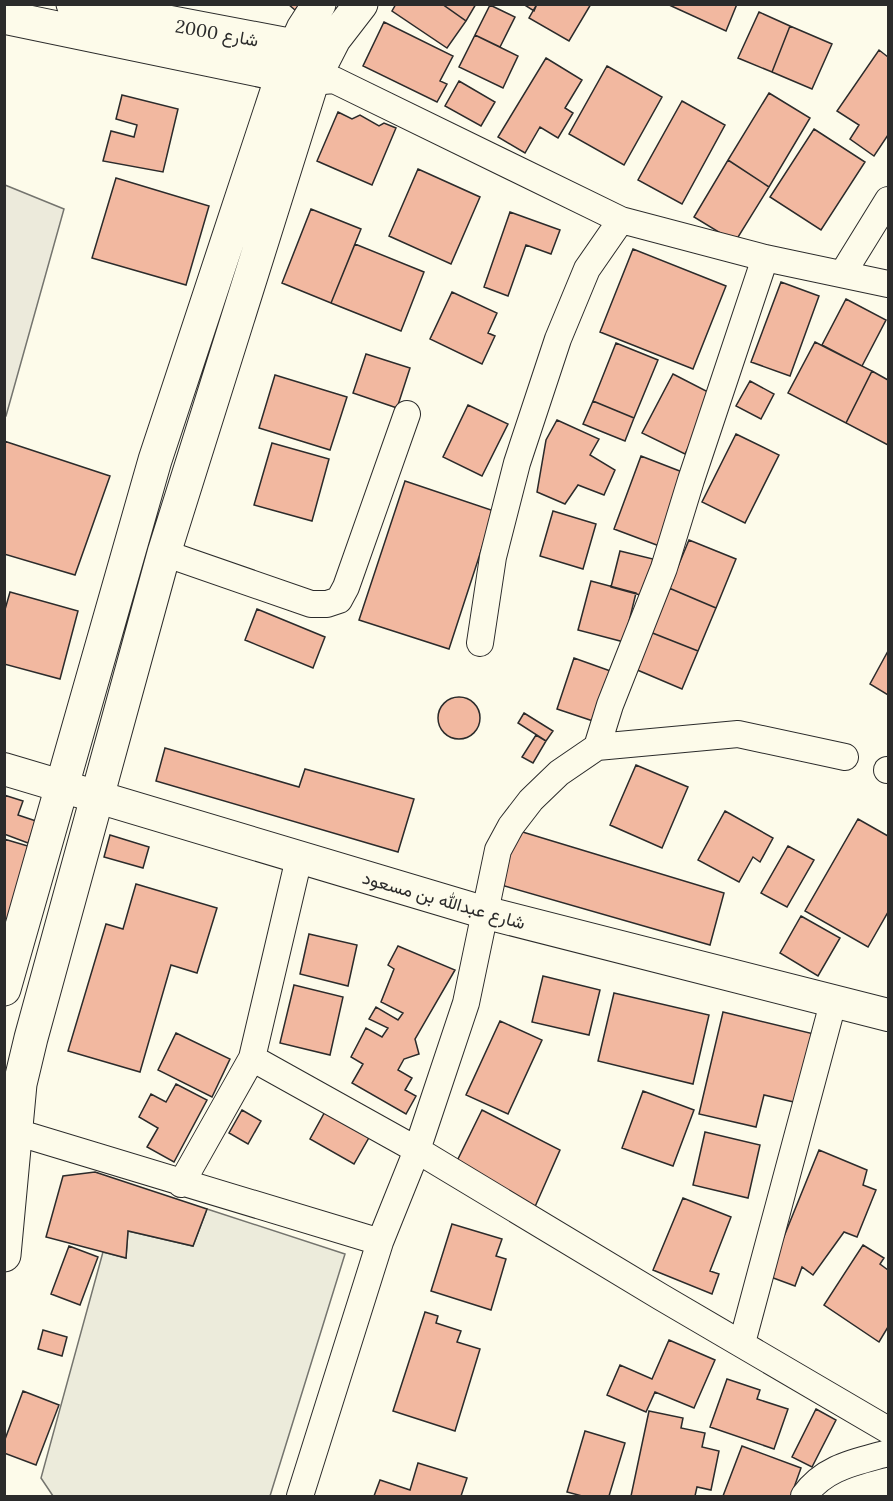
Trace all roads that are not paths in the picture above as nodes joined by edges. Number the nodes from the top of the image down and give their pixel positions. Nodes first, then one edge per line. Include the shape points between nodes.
1 (73, 4) edge
2 (319, 4) edge
3 (361, 4) edge
4 (4, 17) edge
5 (310, 68) junction
6 (888, 200) edge
7 (621, 220) junction
8 (765, 258) junction
9 (843, 273) junction
10 (888, 284) edge
11 (407, 414) dead end
12 (164, 553) junction
13 (480, 643) dead end
14 (597, 747) junction
15 (845, 757) dead end
16 (4, 769) edge
17 (63, 788) junction
18 (98, 797) junction
19 (299, 858) junction
20 (483, 912) junction
21 (6, 980) edge
22 (832, 1003) junction
23 (888, 1015) edge
24 (252, 1058) junction
25 (16, 1132) junction
26 (417, 1150) junction
27 (7, 1183) edge
28 (181, 1184) junction
29 (380, 1242) junction
30 (4, 1255) edge
31 (742, 1343) junction
32 (888, 1430) edge
33 (888, 1453) edge
34 (300, 1497) edge
35 (804, 1497) edge

1 - 5 main road, شارع 2000
2 - 5 main road
3 - 5 main road
4 - 5 main road
5 - 7 street
5 - 12 main road
5 - 17 main road via 155,460
6 - 9 street
7 - 8 street
7 - 13 street via 587,269 546,372 493,557
8 - 9 street
8 - 14 street via 664,568
9 - 10 street
11 - 12 street via 339,600 311,604
12 - 18 main road
14 - 15 street via 738,734
14 - 20 street via 559,773 511,826 498,850
16 - 17 street, شارع عبدالله بن مسعود
17 - 18 street, شارع عبدالله بن مسعود
17 - 21 main road
18 - 19 street, شارع عبدالله بن مسعود
18 - 25 main road via 31,1038 20,1084
19 - 20 street, شارع عبدالله بن مسعود
19 - 24 street
20 - 22 street, شارع عبدالله بن مسعود
20 - 26 street via 466,1003
22 - 23 street, شارع عبدالله بن مسعود
22 - 31 street
24 - 26 street
24 - 28 street
25 - 27 main road
25 - 28 street
26 - 29 street
26 - 31 street
27 - 30 main road
28 - 29 street
29 - 34 street
31 - 32 street
33 - 35 street via 833,1468

